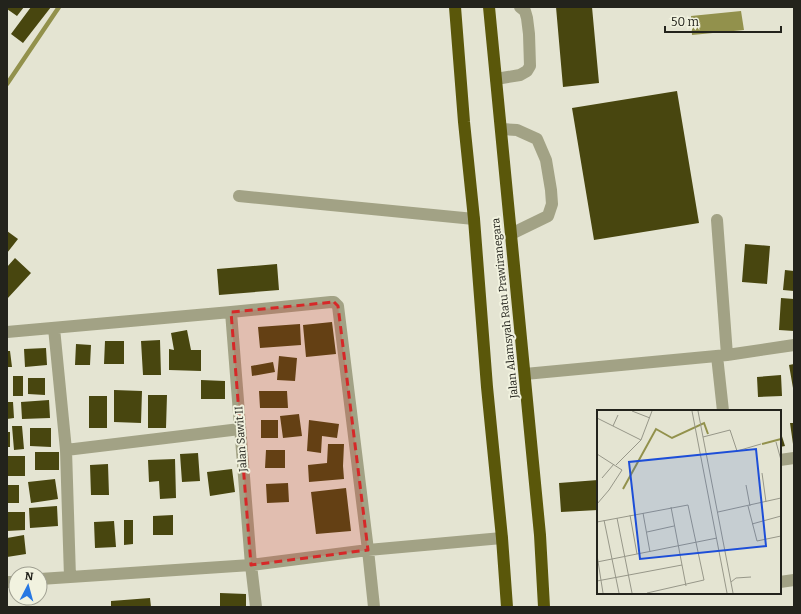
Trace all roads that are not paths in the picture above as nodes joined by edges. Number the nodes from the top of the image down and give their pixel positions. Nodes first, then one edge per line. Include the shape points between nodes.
1 (455, 7) edge
2 (489, 7) edge
3 (520, 7) edge
4 (496, 79) junction
5 (501, 129) junction
6 (239, 196) dead end
7 (474, 218) junction
8 (717, 220) dead end
9 (511, 234) junction
10 (231, 312) junction
11 (54, 328) junction
12 (7, 332) edge
13 (794, 345) edge
14 (722, 355) junction
15 (525, 374) junction
16 (723, 410) edge
17 (240, 429) junction
18 (66, 450) junction
19 (794, 458) edge
20 (781, 460) edge
21 (502, 538) junction
22 (368, 550) junction
23 (251, 565) junction
24 (70, 577) junction
25 (48, 578) edge
26 (794, 580) edge
27 (781, 582) edge
28 (256, 607) edge
29 (374, 607) edge
30 (507, 607) edge
31 (544, 607) edge

1 - 7 highway, Jalan Alamsyah Ratu Prawiranegara
2 - 4 highway, Jalan Alamsyah Ratu Prawiranegara
3 - 4 street via 525,11 527,18 530,66 520,75
4 - 5 highway, Jalan Alamsyah Ratu Prawiranegara
5 - 9 highway, Jalan Alamsyah Ratu Prawiranegara
5 - 9 street via 517,130 537,139 546,160 551,190 552,204 548,216
6 - 7 street
7 - 21 highway, Jalan Alamsyah Ratu Prawiranegara
8 - 14 street
9 - 15 highway, Jalan Alamsyah Ratu Prawiranegara
10 - 11 street
10 - 17 street, Jalan Sawit II
10 - 22 street via 331,302 338,306
11 - 12 street
11 - 18 street
13 - 14 street
14 - 15 street
14 - 16 street
15 - 31 highway, Jalan Alamsyah Ratu Prawiranegara
17 - 18 street
17 - 23 street, Jalan Sawit II
18 - 24 street
19 - 20 street
21 - 22 street
21 - 30 highway, Jalan Alamsyah Ratu Prawiranegara
22 - 23 street
22 - 29 street
23 - 24 street
23 - 28 street, Jalan Sawit II
24 - 25 street
26 - 27 street

